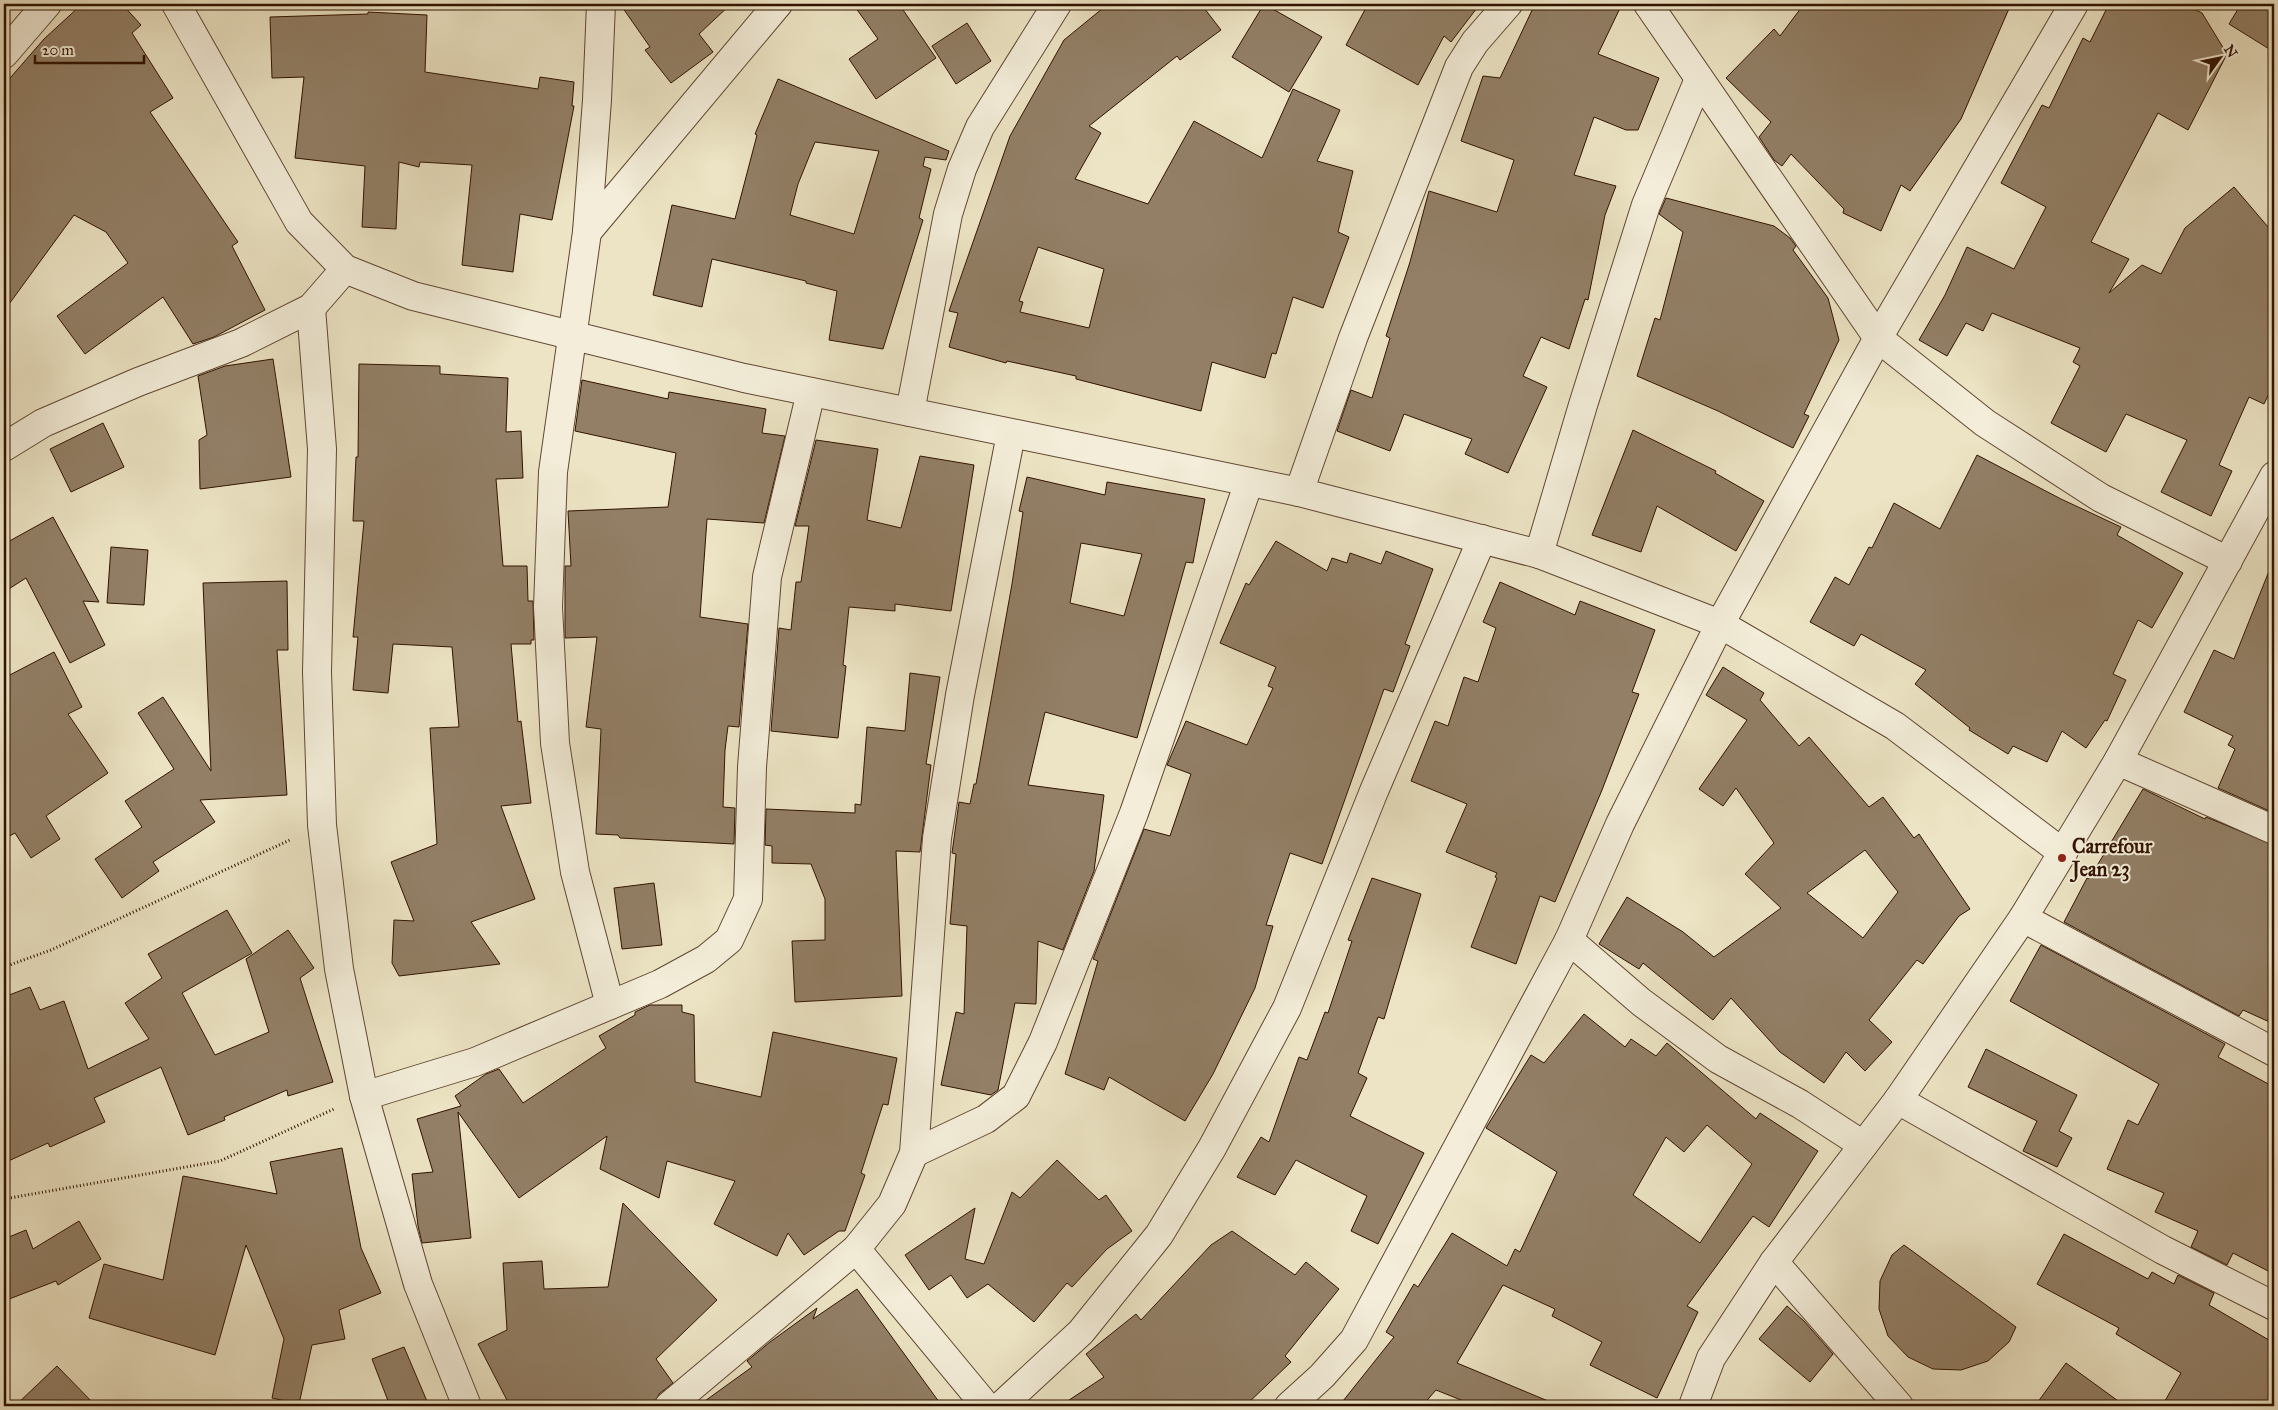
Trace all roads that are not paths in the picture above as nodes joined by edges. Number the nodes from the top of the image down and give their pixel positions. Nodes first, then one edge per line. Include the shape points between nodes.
1 (47, 4) edge
2 (176, 4) edge
3 (601, 4) edge
4 (778, 4) edge
5 (1057, 4) edge
6 (1508, 4) edge
7 (1648, 4) edge
8 (2074, 4) edge
9 (4, 54) edge
10 (1699, 78) junction
11 (587, 232) junction
12 (345, 270) junction
13 (311, 308) junction
14 (571, 336) junction
15 (1878, 338) junction
16 (811, 392) junction
17 (910, 412) junction
18 (1011, 434) junction
19 (4, 447) edge
20 (2274, 478) edge
21 (1250, 482) junction
22 (1298, 492) junction
23 (1482, 539) junction
24 (1539, 554) junction
25 (2228, 561) junction
26 (1720, 624) junction
27 (2118, 761) junction
28 (2274, 830) edge
29 (2063, 853) junction
30 (2023, 918) junction
31 (1569, 940) junction
32 (610, 1005) junction
33 (2274, 1052) edge
34 (364, 1096) junction
35 (1898, 1100) junction
36 (1863, 1145) junction
37 (914, 1153) junction
38 (856, 1249) junction
39 (1774, 1262) junction
40 (2274, 1306) edge
41 (467, 1406) edge
42 (669, 1406) edge
43 (986, 1406) edge
44 (1001, 1406) edge
45 (1289, 1406) edge
46 (1693, 1406) edge
47 (1900, 1406) edge

1 - 9 street
2 - 12 street via 299,222
3 - 11 street
4 - 11 street
5 - 17 street via 980,127 962,169 948,214
6 - 22 street via 1475,42 1460,67 1353,338
7 - 10 street
8 - 15 street
10 - 15 street
10 - 24 street via 1646,205
11 - 14 street
12 - 13 street
12 - 14 street via 413,296
13 - 19 street via 241,343 43,423
13 - 34 street via 322,449 317,672 322,825 339,969
14 - 16 street
14 - 32 street via 552,481 548,606 554,734 574,872
15 - 25 street via 1985,424 2101,498
15 - 26 street
16 - 17 street
16 - 32 street via 767,577 752,767 748,899 729,940 706,959 660,984
17 - 18 street
18 - 21 street
18 - 37 street via 960,695 937,838
20 - 25 street
21 - 22 street
21 - 37 street via 1134,813 1043,1042 1016,1096 986,1119
22 - 23 street
23 - 24 street
23 - 44 street via 1374,790 1287,1008 1212,1148 1159,1235 1081,1332
24 - 26 street
25 - 27 street
26 - 29 street via 1895,726
26 - 31 street via 1620,824
27 - 28 street
27 - 29 street
29 - 30 street
30 - 33 street
30 - 35 street
31 - 36 street via 1641,1002 1718,1059 1800,1104
31 - 45 street via 1354,1340
32 - 34 street via 475,1062
34 - 41 street via 418,1284
35 - 36 street
35 - 40 street via 2163,1250
36 - 39 street
37 - 38 street via 892,1204
38 - 42 street
38 - 43 street
39 - 46 street via 1711,1358
39 - 47 street

